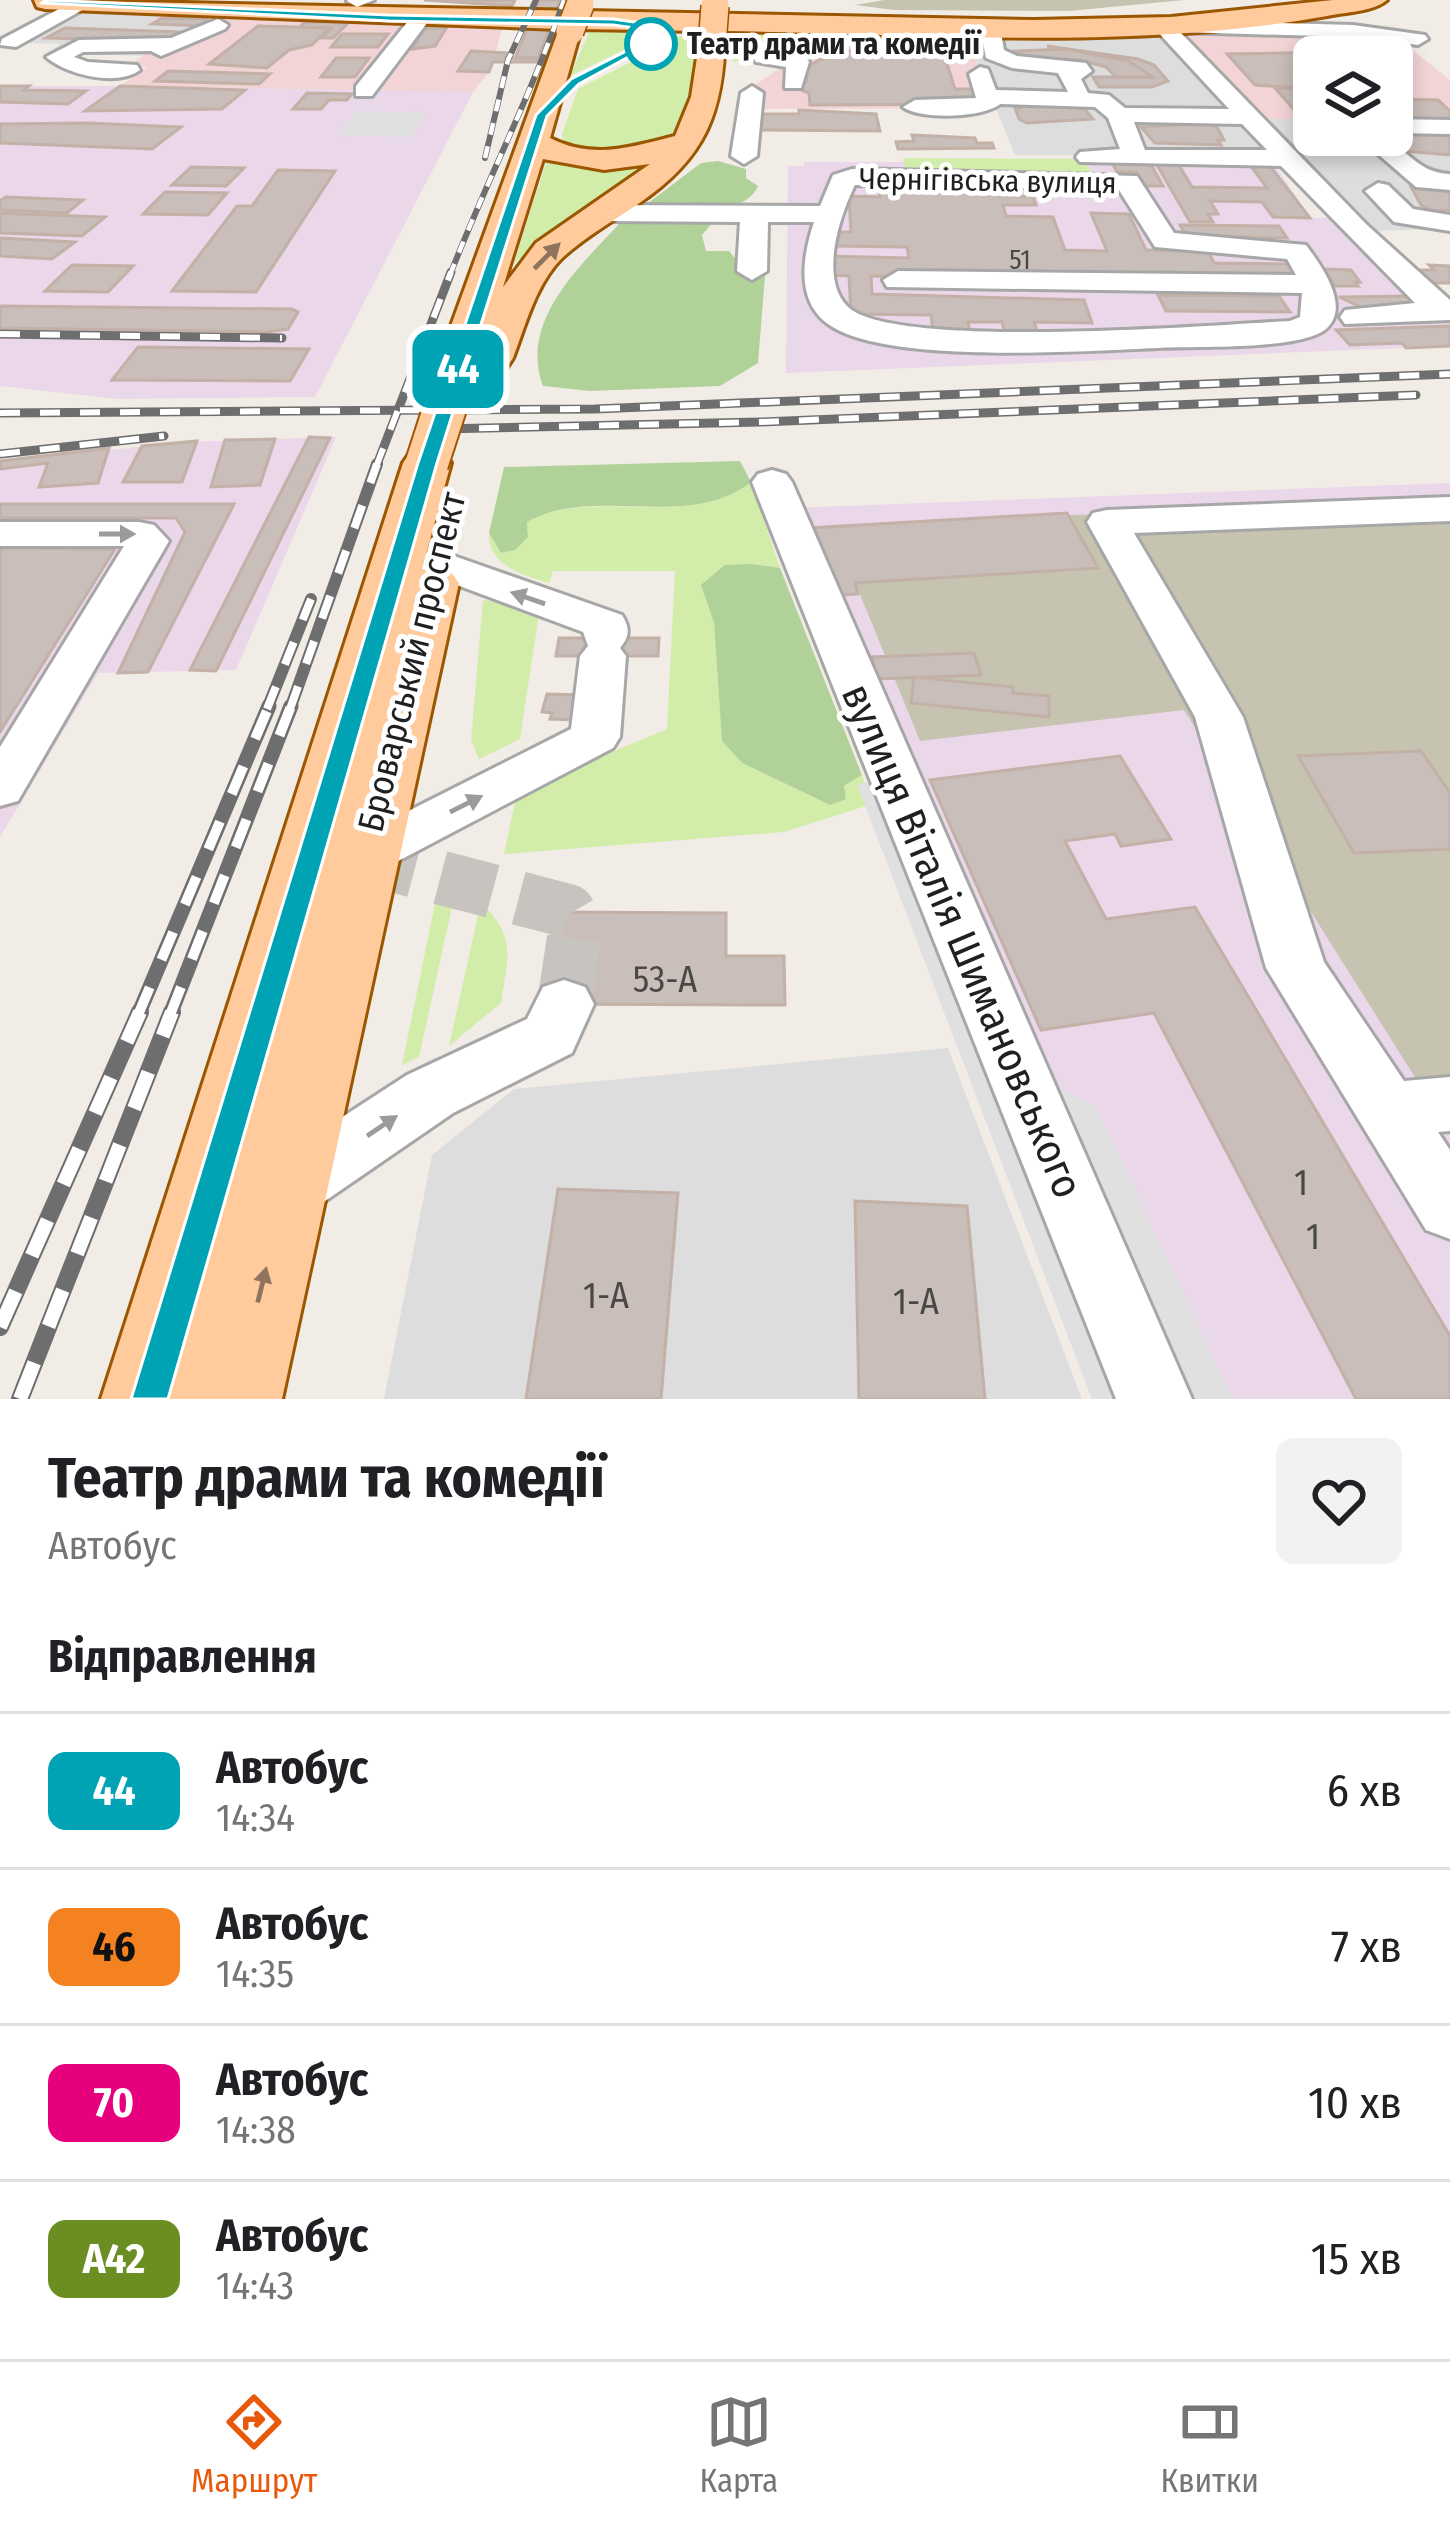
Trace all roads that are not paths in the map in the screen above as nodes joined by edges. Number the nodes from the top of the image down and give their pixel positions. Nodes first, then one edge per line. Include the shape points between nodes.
1 (196, 0) edge
2 (313, 0) edge
3 (358, 0) edge
4 (669, 0) edge
5 (789, 0) edge
6 (1243, 0) edge
7 (1310, 0) edge
8 (1360, 1) edge
9 (85, 2) edge
10 (34, 7) edge
11 (577, 12) edge
12 (714, 13) edge
13 (0, 18) edge
14 (615, 18) junction
15 (235, 19) junction
16 (419, 19) junction
17 (1150, 22) junction
18 (934, 23) junction
19 (990, 33) junction
20 (5, 43) edge
21 (55, 45) dead end
22 (639, 50) dead end
23 (764, 57) junction
24 (29, 68) dead end
25 (85, 69) junction
26 (129, 70) dead end
27 (575, 81) dead end
28 (793, 83) dead end
29 (364, 91) dead end
30 (1101, 92) dead end
31 (752, 93) dead end
32 (994, 97) junction
33 (915, 107) dead end
34 (1252, 117) junction
35 (1121, 121) junction
36 (695, 124) junction
37 (1011, 124) dead end
38 (1082, 126) dead end
39 (1413, 126) edge
40 (1450, 127) edge
41 (537, 129) junction
42 (1393, 156) edge
43 (1030, 157) dead end
44 (1136, 158) junction
45 (1288, 158) junction
46 (1450, 163) edge
47 (1403, 164) junction
48 (1450, 182) edge
49 (1378, 191) dead end
50 (754, 212) junction
51 (599, 213) junction
52 (831, 214) junction
53 (1232, 222) dead end
54 (1450, 223) edge
55 (1296, 251) junction
56 (752, 272) dead end
57 (898, 280) dead end
58 (1109, 284) junction
59 (1318, 284) junction
60 (1445, 310) edge
61 (1356, 317) dead end
62 (1130, 337) junction
63 (477, 358) junction
64 (446, 462) junction
65 (772, 482) dead end
66 (1450, 508) edge
67 (0, 534) edge
68 (437, 563) junction
69 (0, 789) edge
70 (362, 857) junction
71 (564, 1004) tunnel mouth
72 (1419, 1107) edge
73 (285, 1191) junction
74 (1450, 1208) edge
75 (149, 1399) edge
76 (234, 1399) edge
77 (1154, 1399) edge

1 - 15 main road
2 - 15 main road
3 - 14 main road via 421,11
4 - 14 main road
5 - 18 main road
6 - 17 street
7 - 17 main road
8 - 17 main road
8 - 17 street via 1433,43
9 - 10 main road
9 - 15 main road
9 - 20 street
10 - 13 street
11 - 41 main road, Броварський проспект
12 - 36 main road
14 - 16 main road
14 - 18 main road
14 - 22 main road via 658,30 659,40
15 - 16 main road
15 - 25 street via 168,47 79,46 57,57
16 - 29 street
17 - 18 main road
17 - 19 main road
17 - 34 street
18 - 19 main road
18 - 23 main road, Броварський проспект
19 - 30 street via 1004,60 1076,67 1082,71 1067,76 1076,89
19 - 32 street via 970,45
20 - 21 street
23 - 28 street via 798,62
23 - 36 main road, Броварський проспект via 723,78
24 - 25 street
25 - 26 street
27 - 41 main road
31 - 36 street via 745,144
32 - 33 street via 986,105
32 - 35 street via 1093,99
32 - 37 street
34 - 35 street
34 - 45 street
35 - 38 street
35 - 44 street
36 - 41 main road via 648,155 609,161 574,159
36 - 51 main road, Броварський проспект via 655,174
39 - 40 street
41 - 63 main road, Броварський проспект
42 - 47 street
43 - 44 street
44 - 45 street
45 - 60 street
46 - 47 street
47 - 48 street via 1425,182
49 - 54 street via 1404,216
50 - 51 street, Чернігівська вулиця
50 - 52 street, Чернігівська вулиця
50 - 56 street
63 -> 51 main road, Броварський проспект via 534,269
52 - 55 street, Чернігівська вулиця via 842,181 852,177 1123,181 1165,242
52 - 62 street via 818,280 839,318 872,332
53 - 55 street via 1294,225 1305,244
55 - 59 street
57 - 58 street
58 - 59 street
58 - 62 street
59 - 62 street via 1316,322 1308,329
60 - 61 street
63 - 64 main road, Броварський проспект, bridge
64 - 68 main road, Броварський проспект
64 - 75 main road, Броварський проспект
65 - 77 street, вулиця Віталія Шимановського
66 - 72 street via 1107,522 1219,717 1297,968
67 -> 69 street via 139,534 148,541
68 - 70 main road, Броварський проспект
70 -> 68 street via 595,737 606,625
70 - 73 main road, Броварський проспект
73 -> 71 street via 430,1094 550,1036
72 - 74 street
76 -> 73 main road, Броварський проспект

